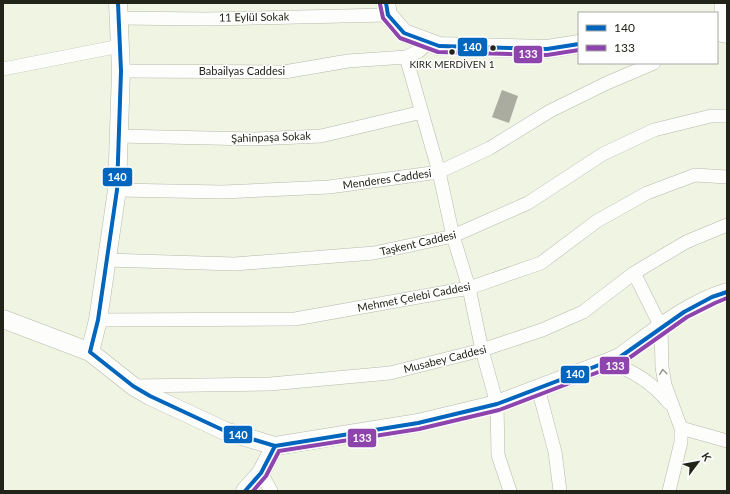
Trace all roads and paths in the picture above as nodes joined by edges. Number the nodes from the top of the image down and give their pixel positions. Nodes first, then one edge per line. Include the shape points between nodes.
1 (721, 3) edge
2 (387, 9) edge
3 (118, 10) edge
4 (722, 28) edge
5 (428, 43) junction
6 (578, 44) edge
7 (120, 46) junction
8 (406, 57) junction
9 (652, 64) edge
10 (3, 68) edge
11 (121, 71) junction
12 (422, 112) junction
13 (727, 116) edge
14 (118, 136) junction
15 (439, 172) junction
16 (727, 177) edge
17 (117, 190) junction
18 (727, 225) edge
19 (453, 236) junction
20 (106, 260) junction
21 (634, 273) junction
22 (469, 288) junction
23 (727, 292) edge
24 (3, 319) edge
25 (98, 320) junction
26 (661, 327) junction
27 (482, 350) junction
28 (90, 352) junction
29 (608, 362) junction
30 (133, 386) junction
31 (538, 388) junction
32 (497, 404) junction
33 (674, 409) junction
34 (681, 428) junction
35 (727, 440) edge
36 (275, 446) junction
37 (261, 473) junction
38 (245, 491) edge
39 (271, 491) edge
40 (510, 491) edge
41 (560, 491) edge
42 (669, 491) edge

1 - 4 street
2 - 3 street, 11 Eylül Sokak via 205,19
2 - 5 street via 404,33
3 - 7 street
5 - 6 street via 439,46 547,49
5 - 8 street, Babailyas Caddesi
7 - 10 street
7 - 11 street
8 - 11 street, Babailyas Caddesi via 348,61 284,72
8 - 12 street
9 - 15 street, Menderes Caddesi via 557,108 490,148
11 - 14 street
12 - 14 street, Şahinpaşa Sokak via 321,136 254,139
12 - 15 street
13 - 19 street, Taşkent Caddesi via 711,116 654,130 603,154 528,203
14 - 17 street
15 - 17 street, Menderes Caddesi via 329,187 223,192
15 - 19 street
16 - 22 street, Mehmet Çelebi Caddesi via 695,175 647,193 597,221 541,262
17 - 20 street
18 - 21 street, Musabey Caddesi via 686,242
19 - 20 street, Taşkent Caddesi via 374,253 236,264
19 - 22 street
20 - 25 street
21 - 26 street
21 - 27 street, Musabey Caddesi via 583,312 542,330
22 - 25 street, Mehmet Çelebi Caddesi via 295,319
22 - 27 street
23 - 26 street via 692,307
24 - 28 street
25 - 28 street
26 - 29 street via 620,357
33 -> 26 street via 665,385 662,367
27 - 30 street, Musabey Caddesi via 390,373 270,384
27 - 32 street
28 - 30 street
29 - 31 street
29 - 33 street via 622,367 649,384 661,393
30 - 36 street via 225,431
31 - 32 street
31 - 41 street via 555,452
32 - 36 street via 418,423
32 - 40 street via 498,455
33 - 34 street
34 - 35 street
34 - 42 street via 681,442
36 - 37 street
37 - 38 street
37 - 39 street

